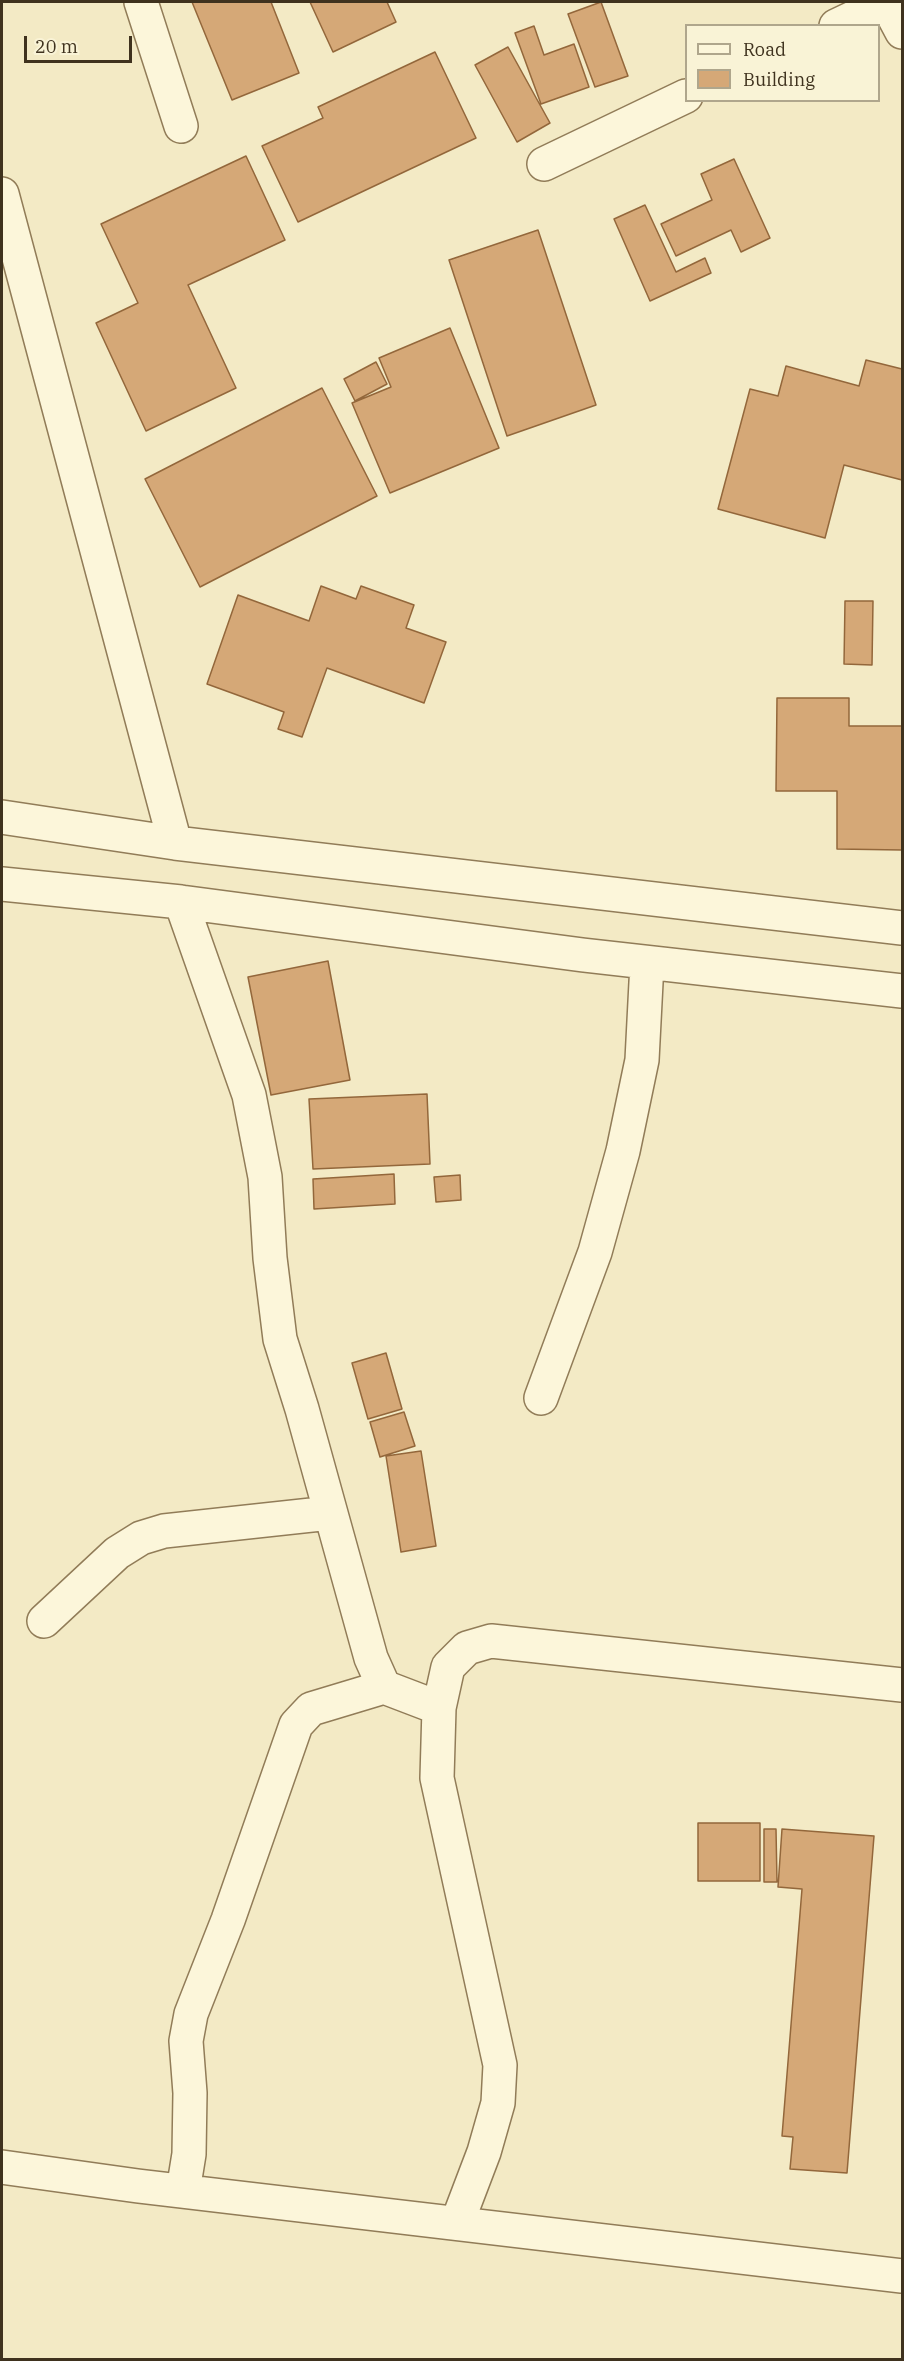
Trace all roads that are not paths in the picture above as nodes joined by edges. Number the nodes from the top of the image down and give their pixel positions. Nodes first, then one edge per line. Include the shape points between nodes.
1 (141, 2) edge
2 (886, 2) edge
3 (840, 24) edge
4 (903, 32) edge
5 (685, 97) edge
6 (181, 126) dead end
7 (544, 164) dead end
8 (2, 194) edge
9 (2, 817) edge
10 (175, 843) junction
11 (2, 884) edge
12 (181, 902) junction
13 (903, 928) edge
14 (647, 963) junction
15 (903, 991) edge
16 (541, 1398) dead end
17 (330, 1513) junction
18 (44, 1621) dead end
19 (903, 1685) edge
20 (384, 1687) junction
21 (439, 1708) junction
22 (2, 2167) edge
23 (183, 2191) junction
24 (457, 2223) junction
25 (903, 2276) edge

1 - 6 street
2 - 3 street
2 - 4 street
5 - 7 street
8 - 10 street
9 - 10 street
10 - 13 street
11 - 12 street
12 - 14 street
12 - 17 street via 249,1095 265,1177 280,1339
14 - 15 street
14 - 16 street via 642,1060 623,1151 595,1252
17 - 18 street via 164,1531 141,1538 117,1553
17 - 20 street via 371,1658
19 - 21 street via 491,1641 467,1648 448,1667
20 - 21 street
20 - 23 street via 310,1709 296,1725 191,2014 186,2041 189,2154
21 - 24 street via 437,1778 500,2065 498,2103
22 - 23 street
23 - 24 street
24 - 25 street

